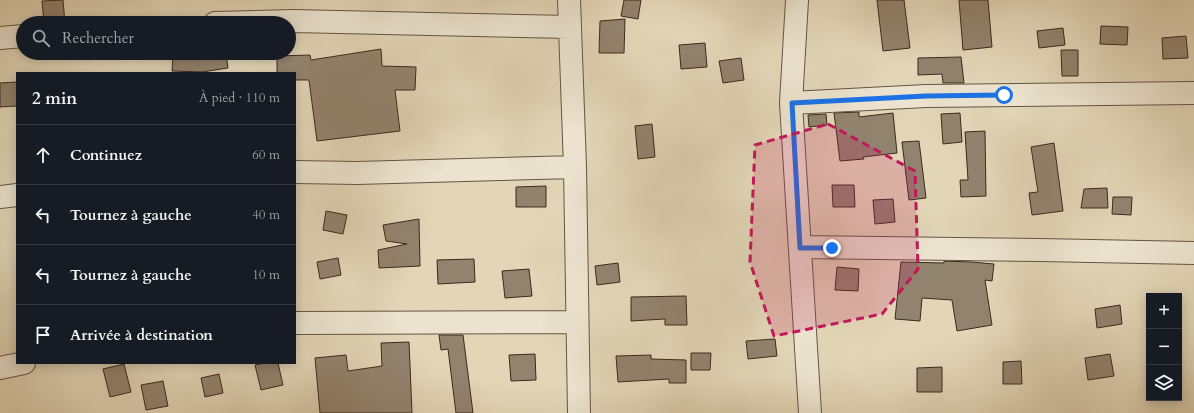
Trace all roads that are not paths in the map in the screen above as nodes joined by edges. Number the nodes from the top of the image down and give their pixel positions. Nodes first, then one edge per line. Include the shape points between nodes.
1 (569, 0) edge
2 (797, 0) edge
3 (296, 21) edge
4 (570, 27) junction
5 (16, 37) edge
6 (0, 38) edge
7 (1194, 93) edge
8 (792, 103) junction
9 (574, 166) junction
10 (296, 172) edge
11 (16, 195) edge
12 (0, 197) edge
13 (800, 248) junction
14 (1194, 253) edge
15 (576, 322) junction
16 (296, 323) edge
17 (19, 364) edge
18 (0, 368) edge
19 (579, 413) edge
20 (810, 413) edge

1 - 4 street
2 - 8 street
3 - 4 street
4 - 9 street
5 - 6 street
7 - 8 street via 926,96
8 - 13 street
9 - 10 street via 357,173
9 - 15 street
11 - 12 street
13 - 14 street
13 - 20 street
15 - 16 street
15 - 19 street
17 - 18 street

